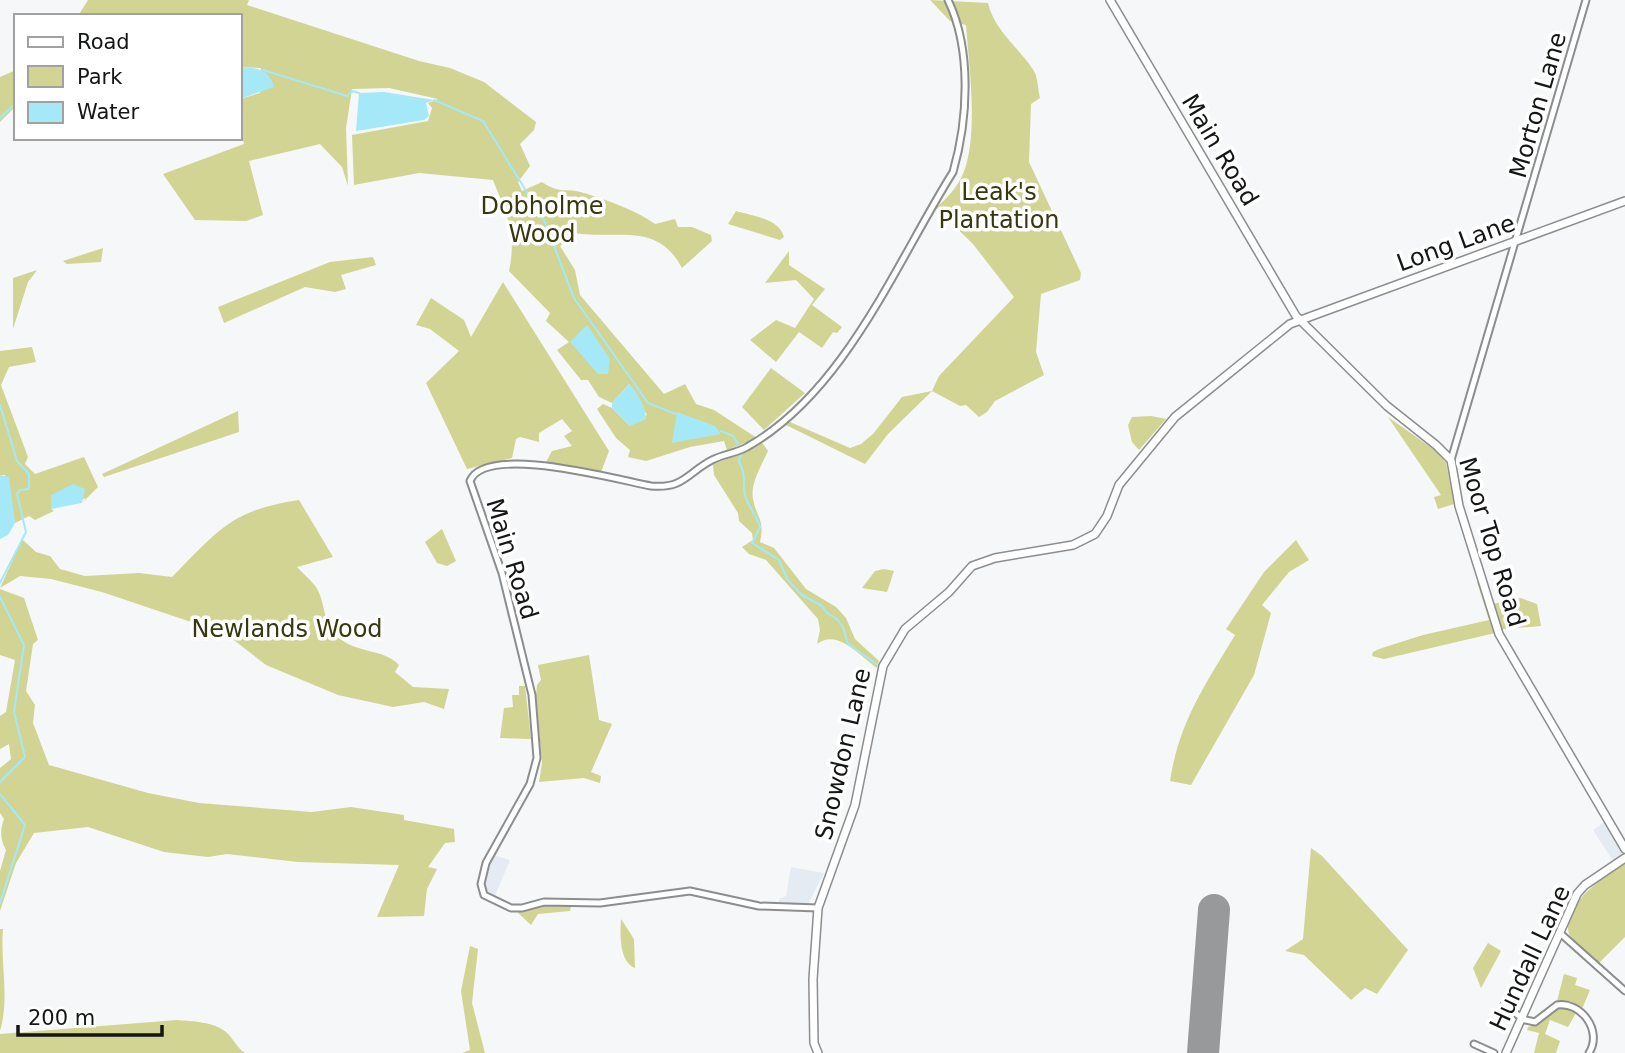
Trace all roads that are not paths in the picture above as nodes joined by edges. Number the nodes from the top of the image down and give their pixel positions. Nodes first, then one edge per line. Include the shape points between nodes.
1 (948, 0) edge
2 (1110, 0) edge
3 (1586, 0) edge
4 (1625, 201) edge
5 (1517, 242) junction
6 (1299, 319) junction
7 (1451, 460) junction
8 (1625, 849) edge
9 (1625, 858) edge
10 (818, 908) junction
11 (1560, 933) junction
12 (1625, 991) edge
13 (1504, 1005) dead end
14 (1522, 1019) junction
15 (1474, 1044) dead end
16 (1588, 1052) edge
17 (818, 1053) edge
18 (1494, 1053) edge
19 (1506, 1053) edge

1 - 10 street, Main Road via 959,29 963,90 960,146 953,172 841,361 806,401 741,450 709,462 673,486 513,462 479,470 471,477 470,491 502,573 532,695 537,758 530,784 486,863 484,895 511,908 544,902 600,904 690,891 759,906
2 - 6 main road, Main Road
3 - 5 street, Morton Lane
4 - 5 main road, Long Lane
5 - 6 main road, Long Lane
5 - 7 street, Morton Lane
6 - 7 main road, Moor Top Road via 1387,406
6 - 10 main road, Snowdon Lane via 1175,417 1119,485 1095,534 1073,545 972,566 950,592 905,628 883,666 855,805
7 - 8 main road, Moor Top Road via 1459,506 1504,646
9 - 11 main road, Hundall Lane via 1581,888
10 - 17 main road, Snowdon Lane via 813,979
11 - 12 street
11 - 14 main road, Hundall Lane
13 - 14 street
14 - 16 street via 1535,1022 1557,1005 1570,1005 1591,1024 1594,1037
14 - 19 main road, Hundall Lane
15 - 18 street

